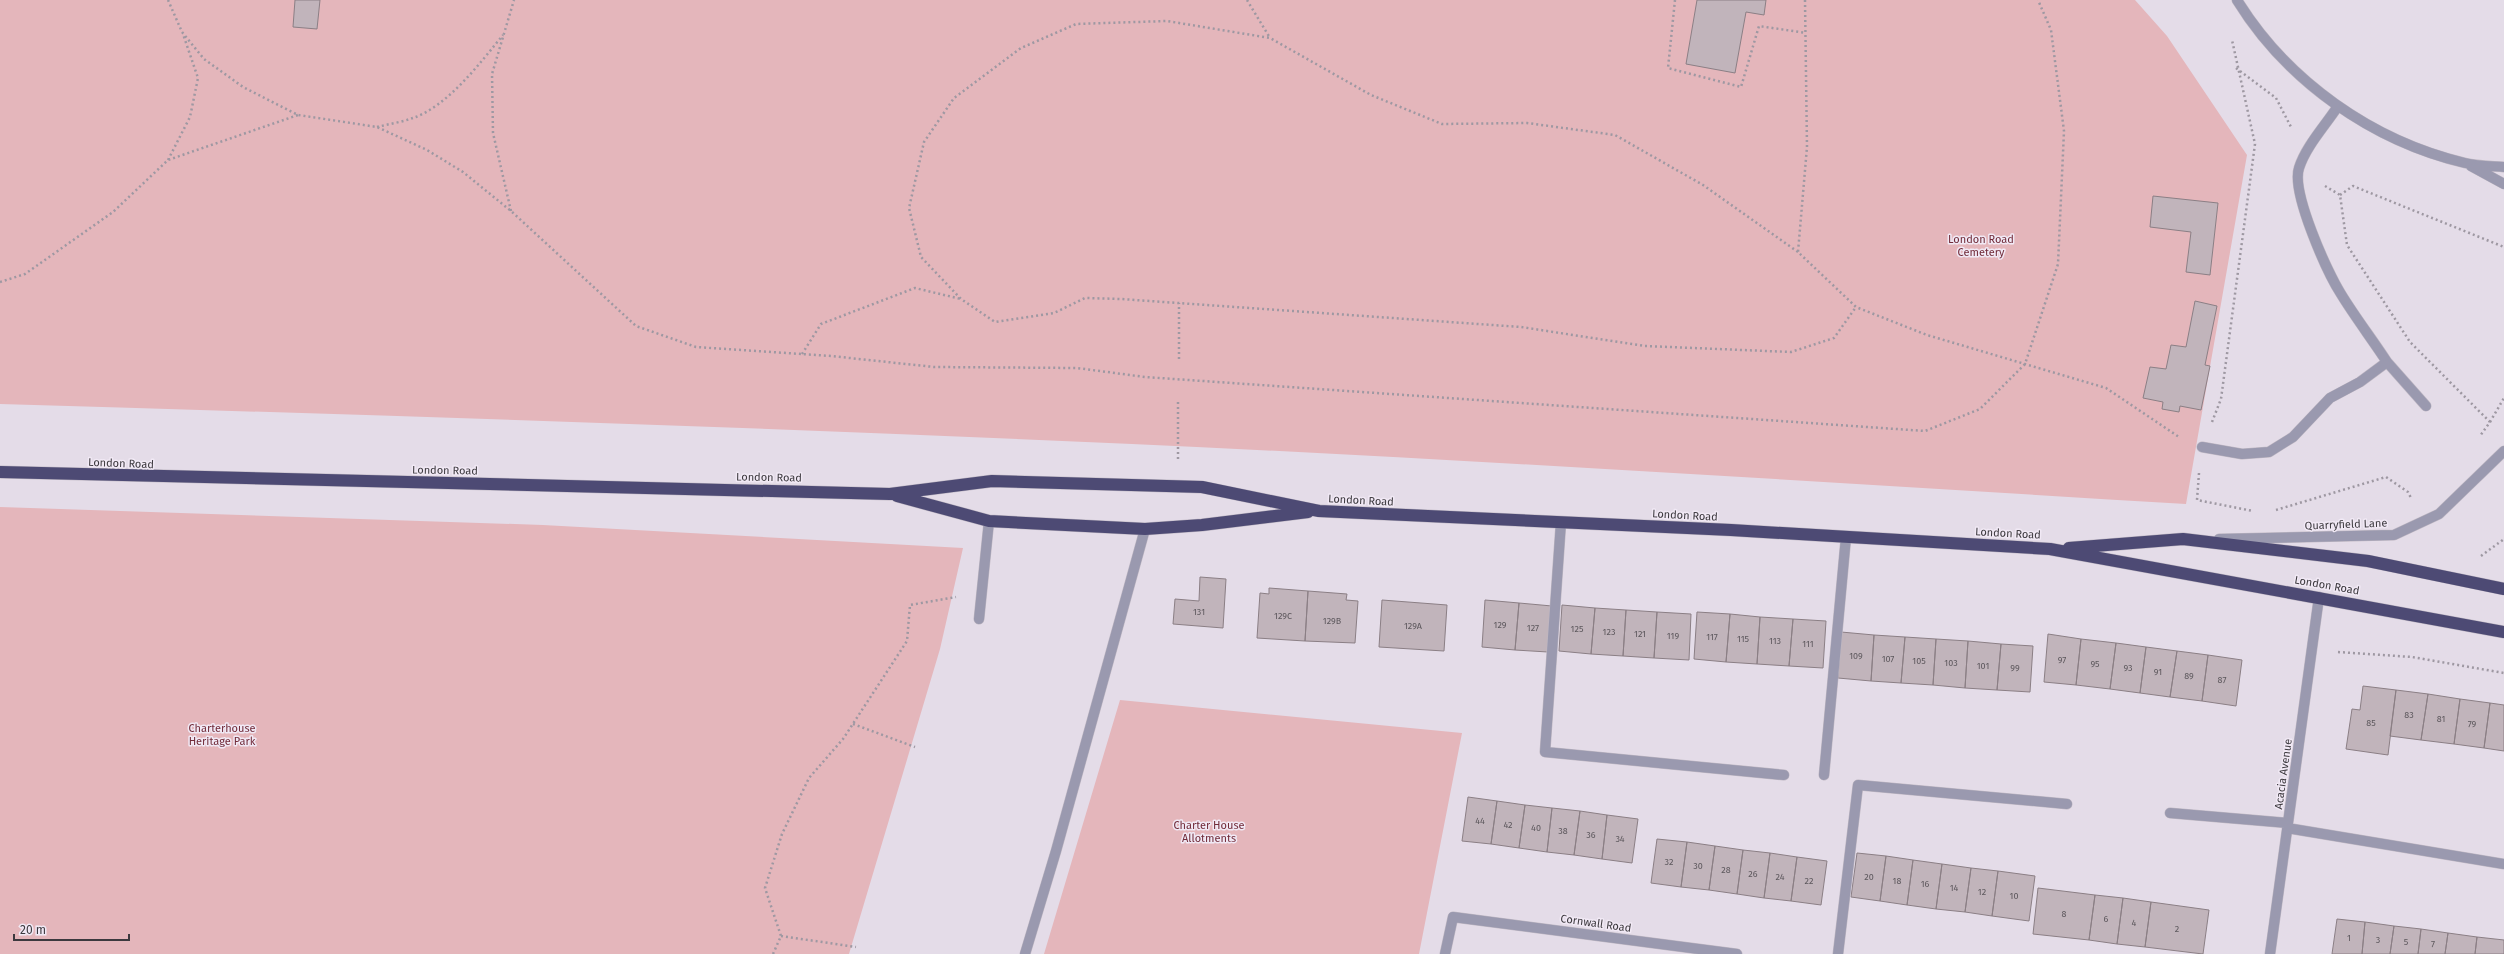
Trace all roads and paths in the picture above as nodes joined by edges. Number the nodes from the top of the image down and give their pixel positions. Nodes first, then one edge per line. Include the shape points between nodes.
1 (168, 0) edge
2 (514, 0) edge
3 (1247, 0) edge
4 (1675, 0) edge
5 (1805, 0) edge
6 (2038, 0) edge
7 (2237, 0) edge
8 (182, 32) junction
9 (1806, 32) junction
10 (505, 34) junction
11 (2231, 37) dead end
12 (1270, 38) junction
13 (2236, 67) junction
14 (2338, 106) junction
15 (298, 115) junction
16 (377, 127) junction
17 (2289, 132) dead end
18 (168, 160) junction
19 (2466, 163) junction
20 (2504, 167) edge
21 (2298, 169) junction
22 (2504, 184) edge
23 (2340, 195) junction
24 (511, 211) junction
25 (2504, 247) edge
26 (1798, 252) junction
27 (0, 282) edge
28 (962, 299) junction
29 (1180, 303) junction
30 (1856, 307) junction
31 (802, 354) junction
32 (1179, 359) dead end
33 (2387, 362) junction
34 (2025, 364) junction
35 (2504, 398) edge
36 (2426, 406) dead end
37 (2490, 422) junction
38 (2477, 440) dead end
39 (2202, 447) junction
40 (2504, 451) edge
41 (0, 472) edge
42 (890, 494) junction
43 (1318, 511) junction
44 (2274, 511) dead end
45 (2259, 512) dead end
46 (989, 521) junction
47 (2424, 521) junction
48 (1561, 522) junction
49 (1145, 529) junction
50 (1846, 537) junction
51 (2183, 539) junction
52 (2050, 549) junction
53 (2474, 555) dead end
54 (2481, 557) dead end
55 (2504, 589) edge
56 (982, 592) junction
57 (2319, 597) junction
58 (979, 618) dead end
59 (2504, 632) edge
60 (2312, 651) junction
61 (2504, 673) edge
62 (853, 724) junction
63 (915, 747) dead end
64 (1784, 775) dead end
65 (1824, 775) dead end
66 (2067, 804) dead end
67 (2170, 813) dead end
68 (2287, 825) junction
69 (2504, 864) edge
70 (781, 936) junction
71 (856, 947) dead end
72 (772, 954) edge
73 (1025, 954) edge
74 (1444, 954) edge
75 (1737, 954) edge
76 (1838, 954) edge
77 (2270, 954) edge

1 - 8 path
2 - 10 path
3 - 12 path
4 - 9 path via 1668,68 1697,77 1741,87 1759,26
5 - 9 path
6 - 34 path via 2051,30 2064,131 2058,264
7 - 14 street via 2277,54
8 - 15 path via 204,59 243,87
8 - 18 path via 198,78 190,117
9 - 26 path via 1807,147
10 - 16 path via 470,76 436,105 414,118
10 - 24 path via 492,74 493,133
11 - 13 path
12 - 26 path via 1371,95 1442,124 1527,123 1615,135 1703,185
12 - 28 path via 1167,21 1076,24 1021,48 954,98 924,142 909,208 921,256
13 - 17 path via 2276,98 2292,126
13 - 39 path via 2255,144 2221,400
14 - 19 street via 2367,125 2407,144
14 - 21 street
15 - 16 path
15 - 18 path
16 - 24 path via 427,150 464,172
18 - 27 path via 113,212 25,274
19 - 20 street
19 - 22 street
21 - 23 path
21 - 33 street via 2302,208 2340,293
23 - 25 path via 2353,186
23 - 37 path via 2347,245 2410,342
24 - 31 path via 636,326 696,347
26 - 30 path
28 - 29 path via 995,322 1054,313 1085,298
28 - 31 path via 915,288 821,324
29 - 30 path via 1521,327 1644,346 1791,352 1834,338
29 - 32 path
30 - 34 path via 1927,335
31 - 34 path via 934,367 1077,368 1146,377 1925,431 1980,409
33 - 36 street
33 - 39 street via 2360,382 2330,398 2293,437 2269,452 2242,454
34 - 39 path via 2106,388 2171,434
35 - 37 path
37 - 38 path
39 - 45 path via 2196,500
40 - 47 street, Quarryfield Lane via 2439,514
41 - 42 highway, London Road
42 - 43 highway, London Road via 992,481 1202,487
42 - 46 highway, London Road
43 - 48 highway, London Road
43 - 49 highway, London Road
44 - 47 path via 2386,477 2408,492
46 - 49 highway, London Road
46 - 56 street
47 - 51 street, Quarryfield Lane via 2394,535
48 - 50 highway, London Road
48 - 64 street via 1545,752
49 - 73 street
50 - 52 highway, London Road
50 - 65 street
51 - 52 highway, London Road
51 - 55 highway, London Road via 2368,561
52 - 57 highway, London Road
53 - 54 path
56 - 58 street
56 - 62 path via 910,605 907,641
57 - 59 highway, London Road
57 - 60 street, Acacia Avenue
60 - 61 path via 2412,657
60 - 68 street, Acacia Avenue
62 - 63 path
62 - 70 path via 809,778 782,834 765,888
66 - 76 street via 1858,785
67 - 68 street
68 - 69 street
68 - 77 street, Acacia Avenue
70 - 71 path
70 - 72 path
74 - 75 street, Cornwall Road via 1453,916

